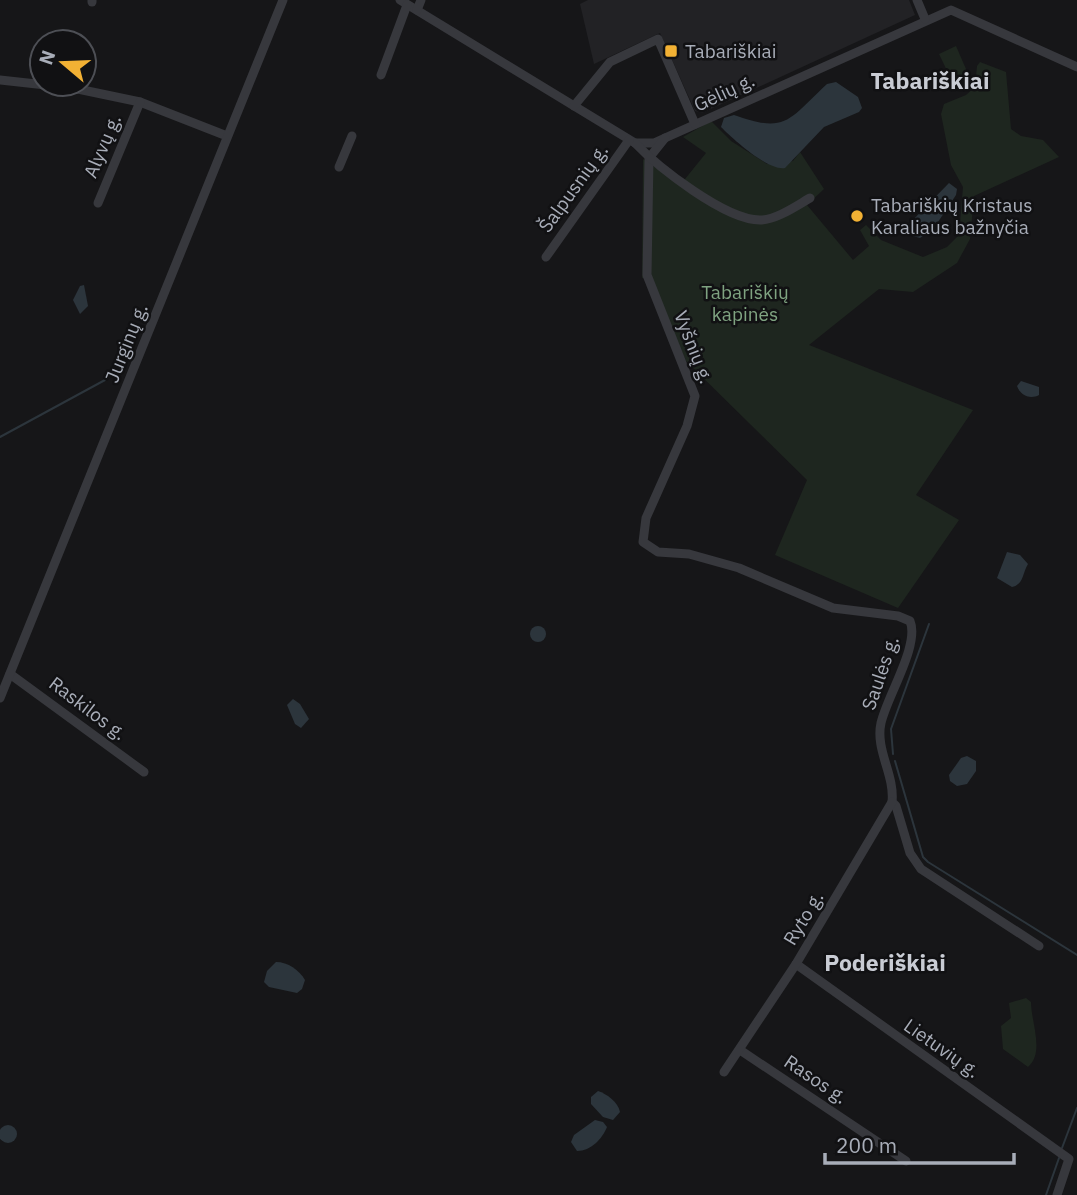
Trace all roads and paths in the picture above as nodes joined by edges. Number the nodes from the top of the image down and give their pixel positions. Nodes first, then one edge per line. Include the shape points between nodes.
1 (283, 0) edge
2 (421, 0) edge
3 (917, 0) edge
4 (404, 2) edge
5 (416, 10) junction
6 (925, 19) junction
7 (1077, 67) edge
8 (381, 75) dead end
9 (0, 80) edge
10 (139, 102) junction
11 (574, 106) junction
12 (695, 124) junction
13 (227, 136) junction
14 (352, 136) dead end
15 (665, 138) junction
16 (632, 142) junction
17 (649, 158) junction
18 (339, 167) dead end
19 (810, 198) dead end
20 (98, 203) dead end
21 (545, 257) dead end
22 (643, 542) joint
23 (10, 674) junction
24 (0, 698) edge
25 (144, 772) dead end
26 (892, 802) junction
27 (1040, 946) dead end
28 (796, 964) junction
29 (740, 1050) junction
30 (724, 1072) dead end
31 (906, 1161) dead end
32 (1057, 1195) edge

1 - 13 street, Jurginų g.
2 - 5 street
3 - 6 street
4 - 5 street
4 - 8 street
5 - 11 street
6 - 7 street, Gėlių g. via 951,10 961,12
6 - 12 street, Gėlių g.
9 - 10 street via 73,88
10 - 13 street
10 - 20 street, Alyvų g.
11 - 12 street via 610,62 658,39
11 - 16 street
12 - 15 street, Gėlių g.
13 - 23 street, Jurginų g.
14 - 18 street
15 - 16 street, Gėlių g. via 654,143
15 - 17 street
16 - 17 street
16 - 21 street, Šalpusnių g.
17 - 19 street via 716,204 757,220
17 - 22 street, Vyšnių g. via 647,275 695,396 687,426 646,518
22 - 26 street, Saulės g. via 658,552 689,554 739,568 833,608 909,621 913,635 879,735
23 - 24 street, Jurginų g.
23 - 25 street, Raskilos g.
26 - 27 street, Saulės g. via 921,869
26 - 28 street, Ryto g.
28 - 29 street, Ryto g.
28 - 32 street, Lietuvių g. via 1069,1159
29 - 30 street, Ryto g.
29 - 31 street, Rasos g.

